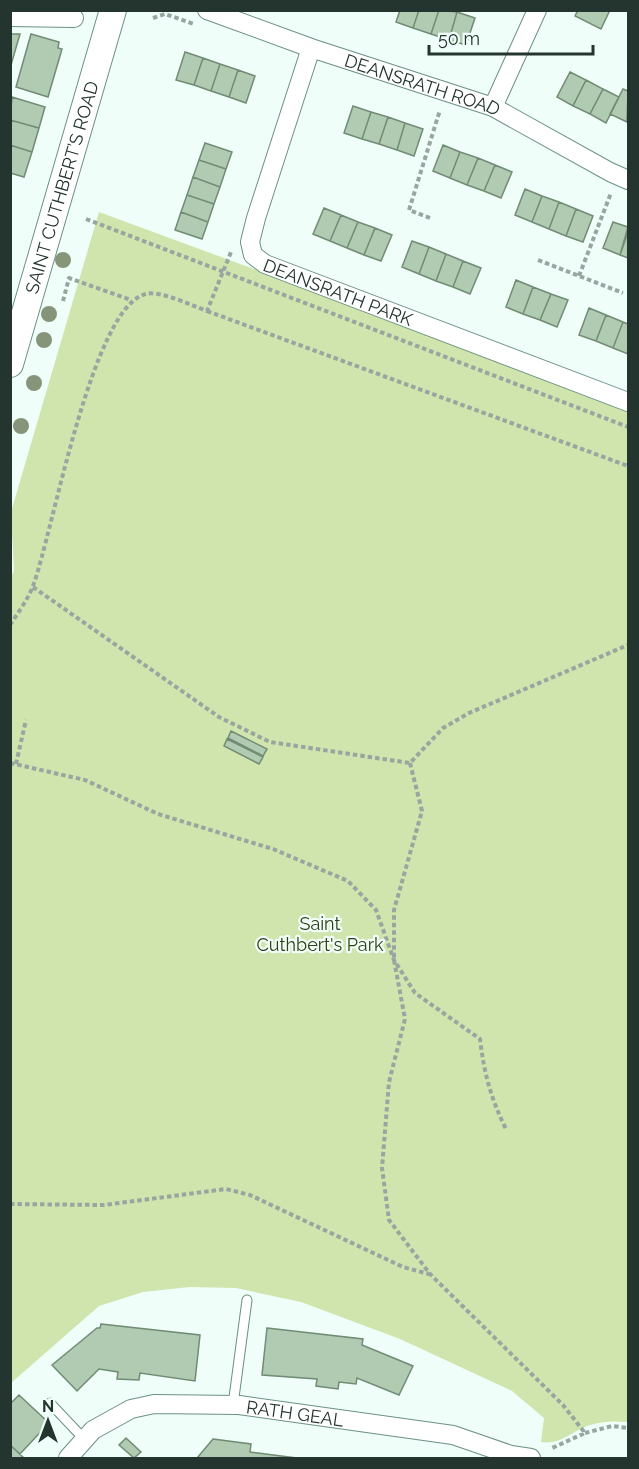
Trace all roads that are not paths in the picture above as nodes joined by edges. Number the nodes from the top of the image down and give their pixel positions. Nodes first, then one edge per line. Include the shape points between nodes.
1 (113, 10) edge
2 (537, 10) edge
3 (10, 17) edge
4 (74, 18) dead end
5 (202, 18) edge
6 (311, 48) junction
7 (494, 107) junction
8 (628, 180) edge
9 (10, 364) edge
10 (628, 402) edge
11 (247, 1300) dead end
12 (50, 1403) dead end
13 (233, 1406) junction
14 (85, 1440) junction
15 (511, 1457) edge
16 (68, 1458) edge
17 (531, 1458) edge

1 - 9 street, SAINT CUTHBERT’S ROAD
2 - 7 street
3 - 4 street
5 - 6 street, DEANSRATH ROAD
6 - 7 street, DEANSRATH ROAD
6 - 10 street, DEANSRATH PARK via 256,218 250,242 253,255 265,264
7 - 8 street, DEANSRATH ROAD
11 - 13 lane
12 - 14 lane
13 - 14 street, RATH GEAL via 154,1404 131,1409 93,1430
13 - 15 street, RATH GEAL via 453,1435
14 - 16 street, RATH GEAL
15 - 17 street, RATH GEAL

